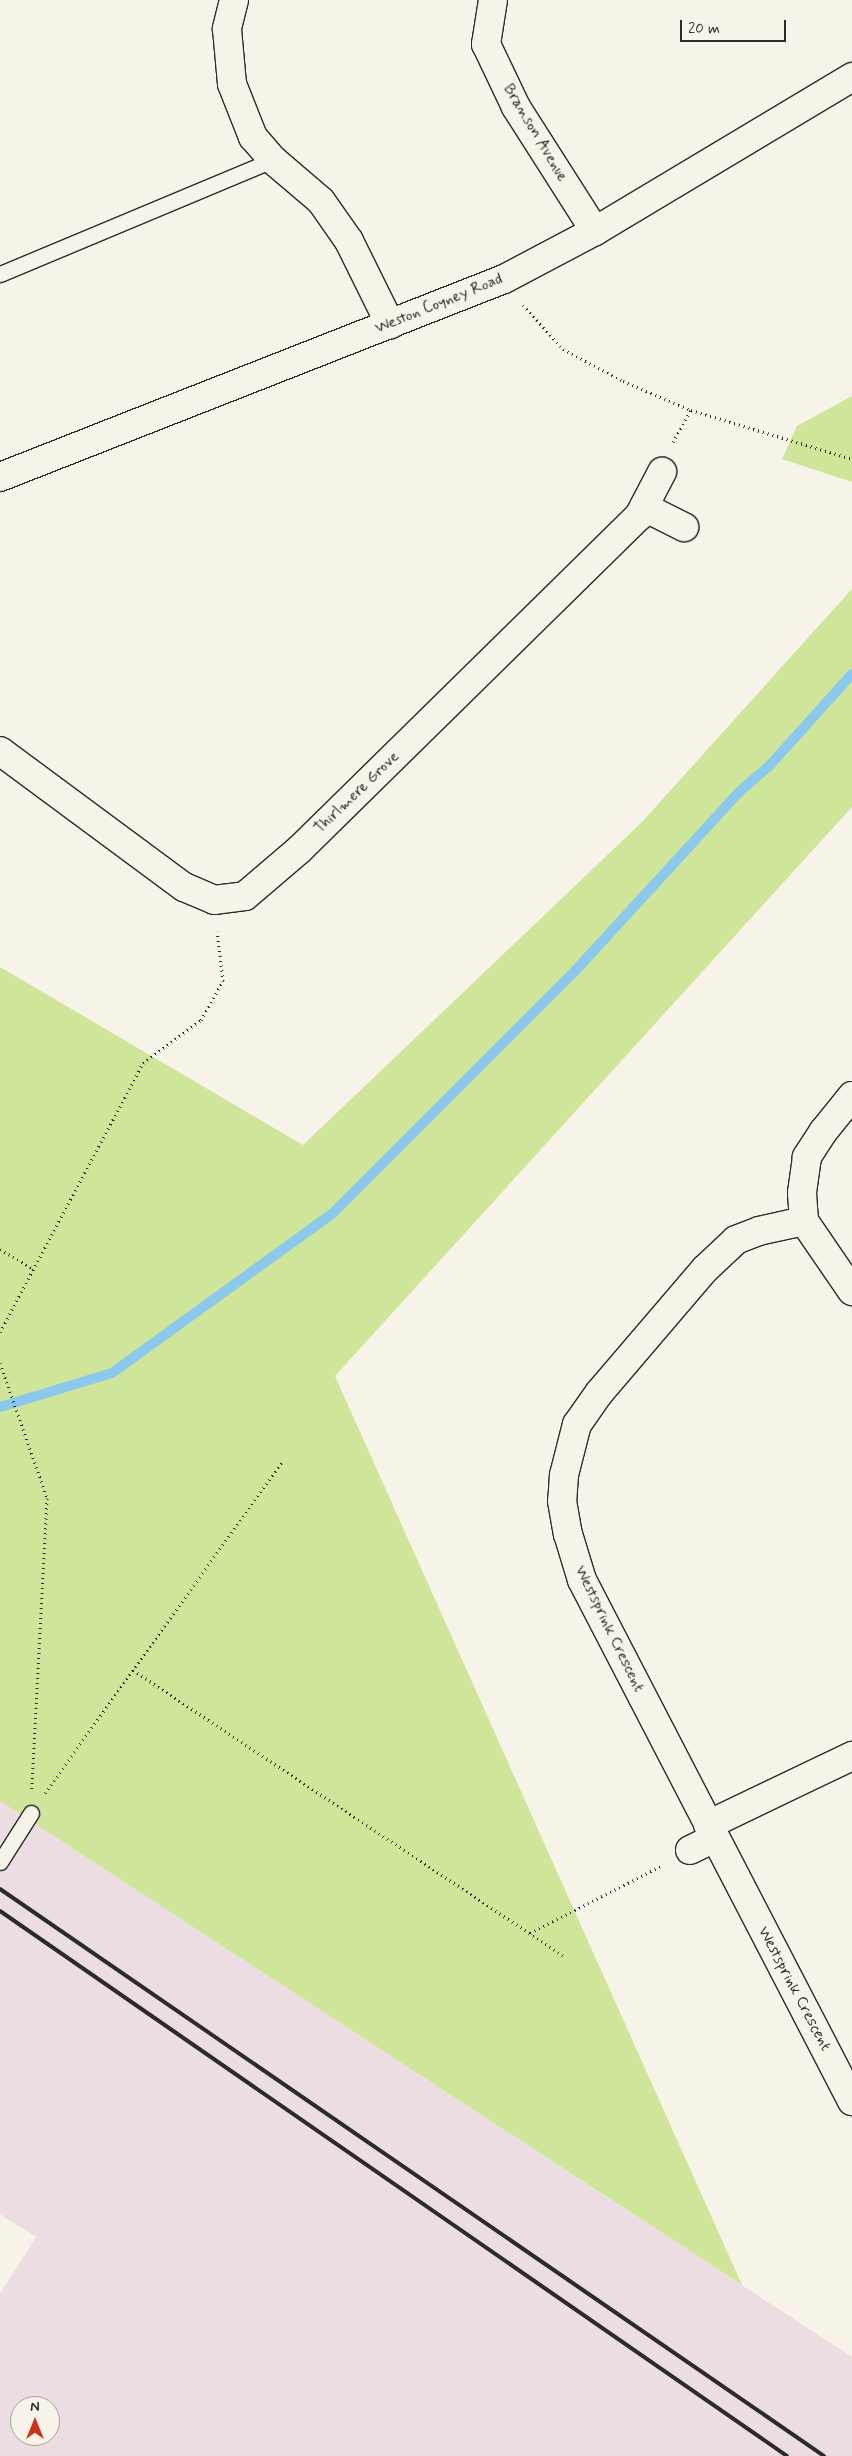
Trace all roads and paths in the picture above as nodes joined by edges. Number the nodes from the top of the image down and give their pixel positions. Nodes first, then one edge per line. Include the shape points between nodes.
1 (234, 0) edge
2 (494, 0) edge
3 (852, 77) edge
4 (273, 160) junction
5 (595, 231) junction
6 (0, 274) edge
7 (504, 278) junction
8 (390, 324) junction
9 (852, 459) edge
10 (662, 472) dead end
11 (0, 477) edge
12 (644, 507) junction
13 (684, 526) dead end
14 (0, 751) edge
15 (214, 900) junction
16 (852, 1096) edge
17 (804, 1221) junction
18 (0, 1249) edge
19 (33, 1269) junction
20 (852, 1291) edge
21 (0, 1332) edge
22 (0, 1363) edge
23 (283, 1460) dead end
24 (133, 1670) junction
25 (852, 1756) edge
26 (31, 1813) junction
27 (711, 1832) junction
28 (690, 1850) joint
29 (0, 1862) edge
30 (530, 1933) junction
31 (564, 1956) dead end
32 (852, 2101) edge

1 - 4 street via 227,29 232,84 253,137
2 - 5 street, Branson Avenue via 486,44 516,107
3 - 5 street, Weston Coyney Road
4 - 6 lane
4 - 8 street via 321,201 350,241
5 - 7 street, Weston Coyney Road
7 - 8 street, Weston Coyney Road
7 - 9 path via 528,312 563,349 623,381 691,410
8 - 11 street, Weston Coyney Road
10 - 12 street, Thirlmere Grove
12 - 13 street
12 - 15 street, Thirlmere Grove via 639,516 300,849 245,896
14 - 15 street via 184,887
15 - 19 path via 223,981 201,1020 143,1063
16 - 17 street via 807,1157 802,1192
17 - 20 street
17 - 27 street, Westsprink Crescent via 759,1231 736,1240 721,1252 599,1393 577,1424 564,1475 562,1501 582,1580
18 - 19 path
19 - 21 path
22 - 26 path via 47,1498
23 - 24 path
24 - 26 path
24 - 30 path
25 - 27 street
26 - 29 lane
27 - 28 street
27 - 32 street, Westsprink Crescent
28 - 30 path
30 - 31 path

